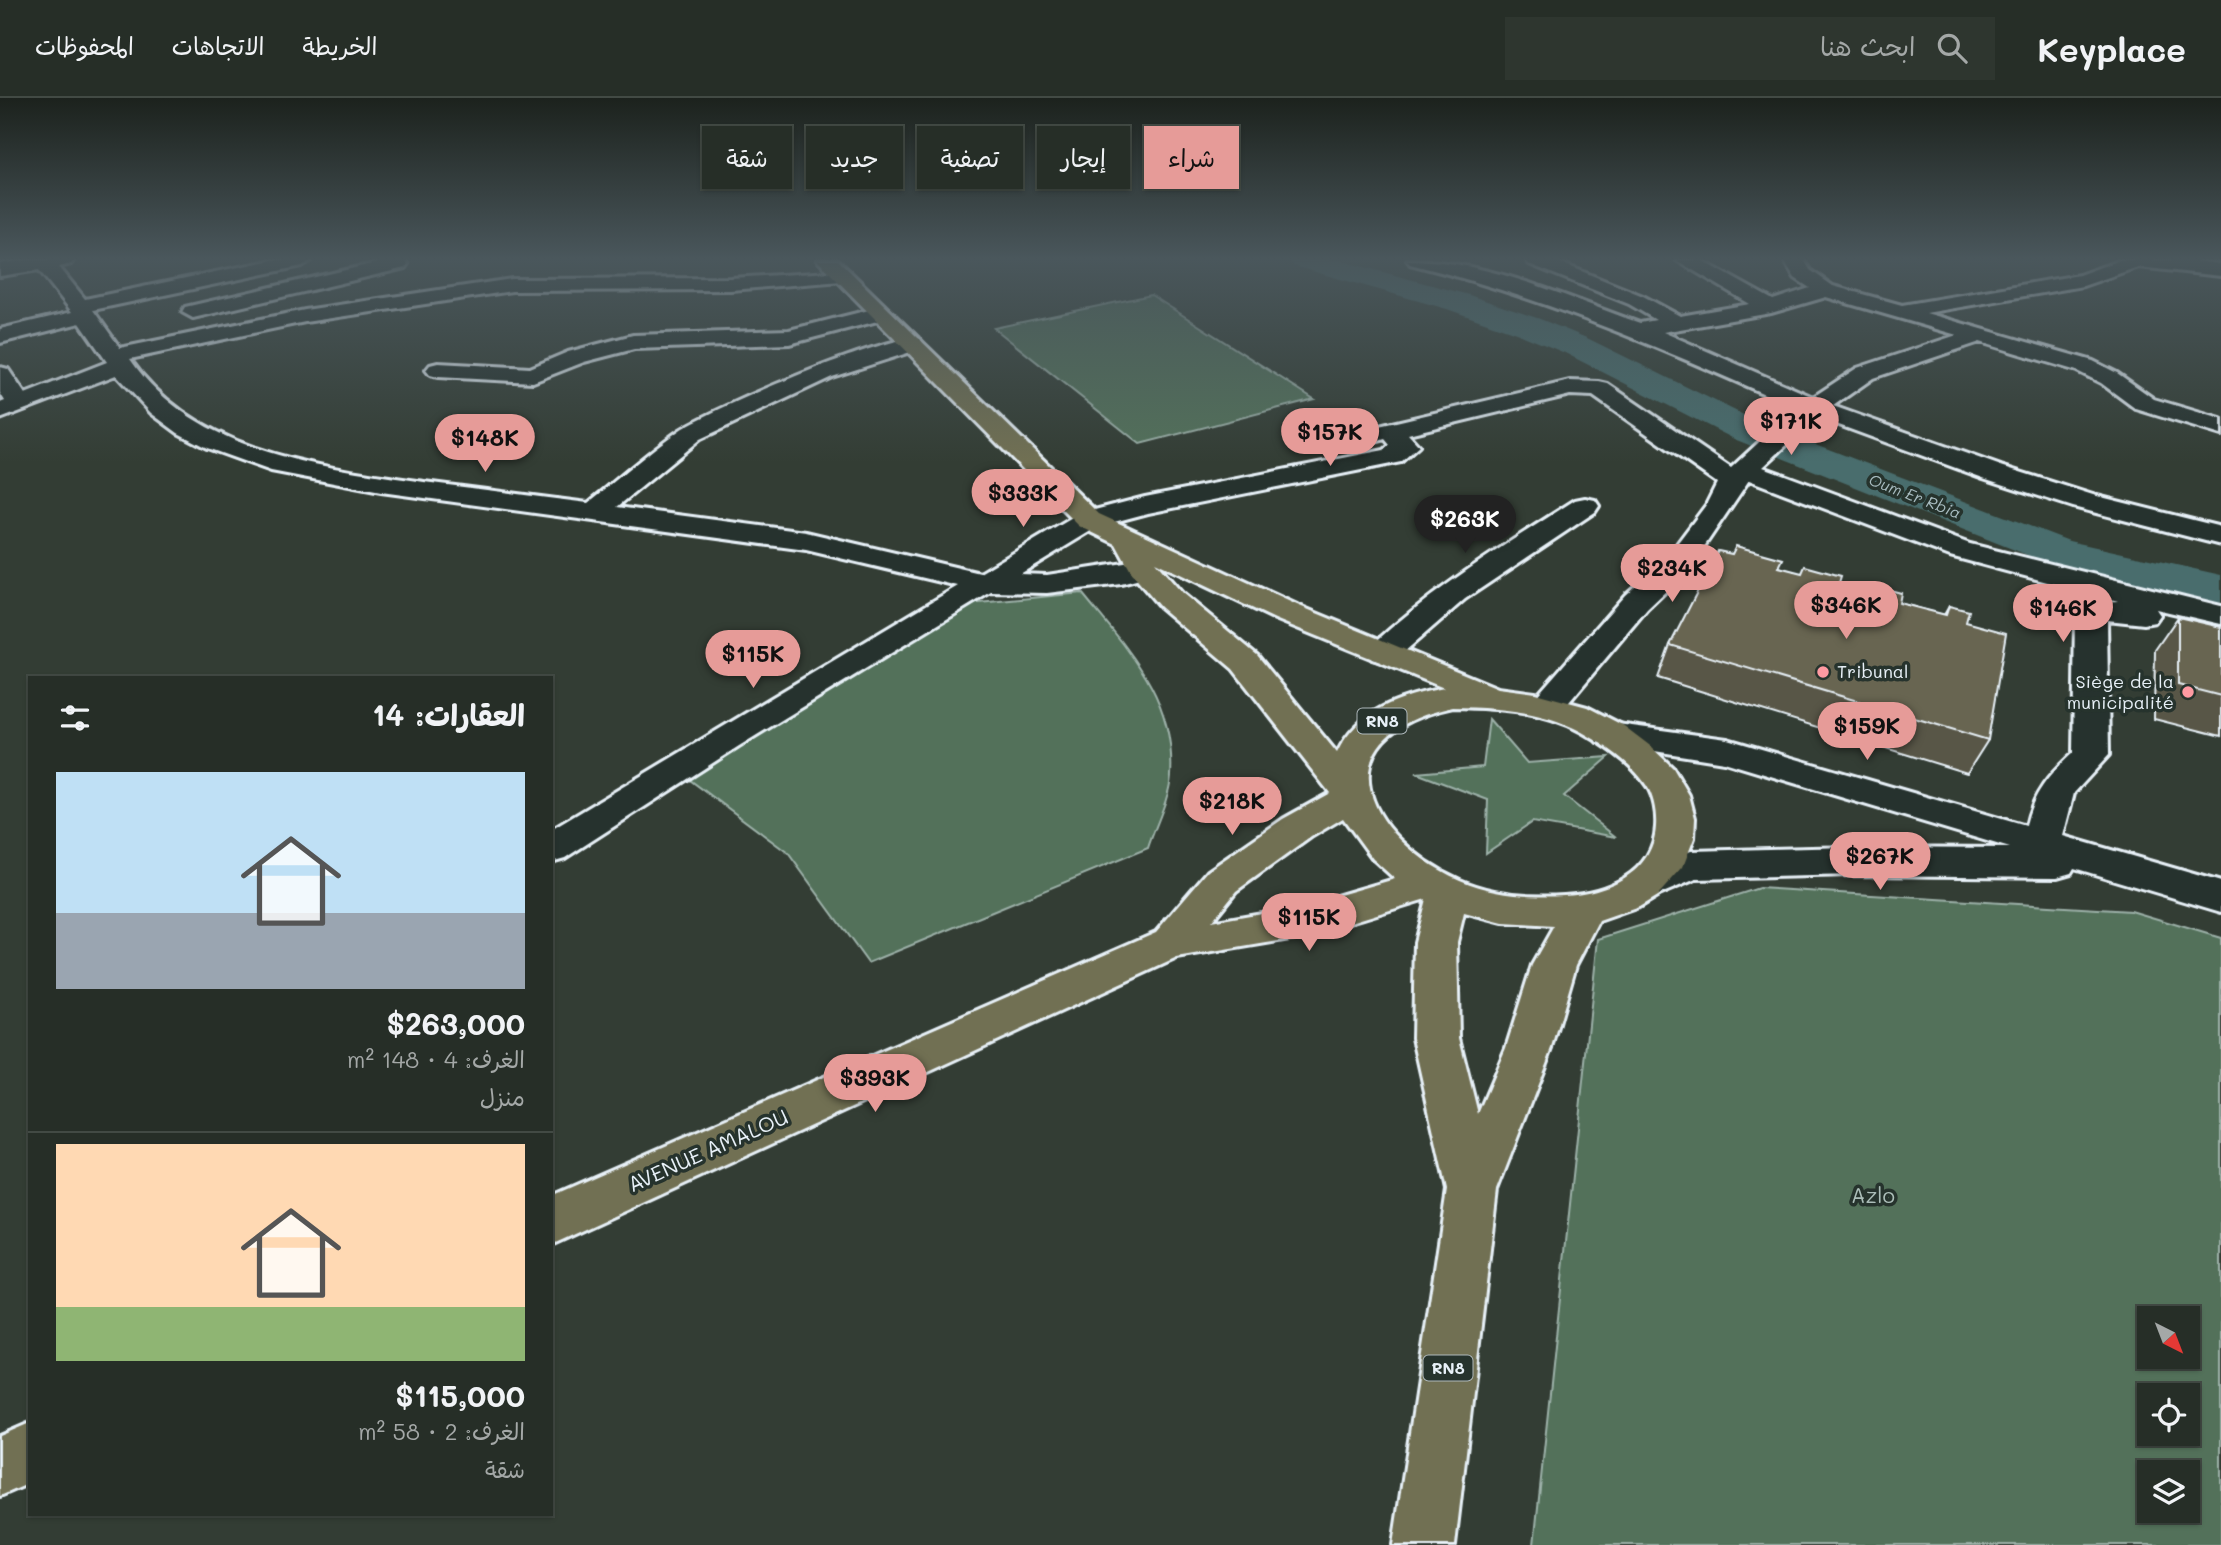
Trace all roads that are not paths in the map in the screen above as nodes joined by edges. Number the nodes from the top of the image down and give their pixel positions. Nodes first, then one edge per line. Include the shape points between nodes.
1 (28, 328) edge
2 (94, 328) edge
3 (209, 328) edge
4 (254, 328) edge
5 (825, 328) edge
6 (896, 328) edge
7 (1632, 328) edge
8 (1652, 328) edge
9 (1952, 328) edge
10 (1639, 330) junction
11 (217, 335) junction
12 (1980, 335) junction
13 (0, 336) edge
14 (912, 344) junction
15 (119, 360) junction
16 (438, 370) dead end
17 (0, 374) edge
18 (10, 408) edge
19 (1807, 412) junction
20 (2221, 427) edge
21 (1742, 471) junction
22 (1585, 506) dead end
23 (1081, 512) junction
24 (593, 513) junction
25 (2221, 536) edge
26 (1137, 556) junction
27 (985, 583) junction
28 (2221, 615) edge
29 (2221, 633) edge
30 (1384, 652) junction
31 (1494, 697) junction
32 (1547, 706) junction
33 (1610, 734) junction
34 (1349, 795) junction
35 (2042, 845) junction
36 (553, 847) edge
37 (2108, 863) junction
38 (1438, 886) junction
39 (1644, 886) junction
40 (2221, 897) edge
41 (1584, 909) junction
42 (1171, 943) junction
43 (1472, 1190) junction
44 (553, 1220) edge
45 (1424, 1545) edge

1 - 13 street
2 - 15 street
3 - 11 street
4 - 11 street
5 - 16 street via 789,337 633,342 576,357 533,375
6 - 14 main road, RN8
7 - 10 street
8 - 10 street
9 - 12 street
10 - 19 street
11 - 15 street
12 - 19 street via 1865,373
12 - 20 street via 2085,366 2145,404
14 - 23 main road, RN8
14 - 24 street via 777,391 691,434
15 - 18 street
15 - 24 street via 157,406 185,427 243,455 315,473
17 - 18 street
19 - 21 street
19 - 25 street via 2071,497
21 - 23 street via 1599,389 1570,388 1390,430 1406,446 1392,456 1145,505
21 - 28 street via 1959,550
21 - 32 street via 1678,563 1636,602
22 - 30 street via 1407,628
23 - 26 main road, RN8
23 - 27 street
24 - 27 street via 806,541
26 - 27 street via 1121,575 1047,584
26 - 30 main road, RN8
26 - 34 main road, RN8 via 1171,600 1245,662
27 - 36 street
29 - 35 street via 2122,610 2099,610 2091,618 2091,755 2063,782 2050,804
30 - 31 main road, RN8
31 - 32 main road, RN8
31 - 34 main road, RN8 via 1453,697 1385,718 1362,738 1350,764
32 - 33 main road, RN8
33 - 35 street via 1727,751
33 - 39 main road, RN8 via 1645,761 1669,793 1678,827 1670,859
34 - 38 main road, RN8 via 1383,849
34 - 42 main road via 1222,881
35 - 37 street
37 - 39 street via 1691,865
37 - 40 street
38 - 41 main road, RN8 via 1492,905 1540,911
38 - 42 main road via 1279,928
38 - 43 main road, RN8 via 1436,1038
39 - 41 main road, RN8 via 1618,901
41 - 43 main road, RN8 via 1554,965 1529,1048
42 - 44 main road, AVENUE AMALOU
43 - 45 main road, RN8

